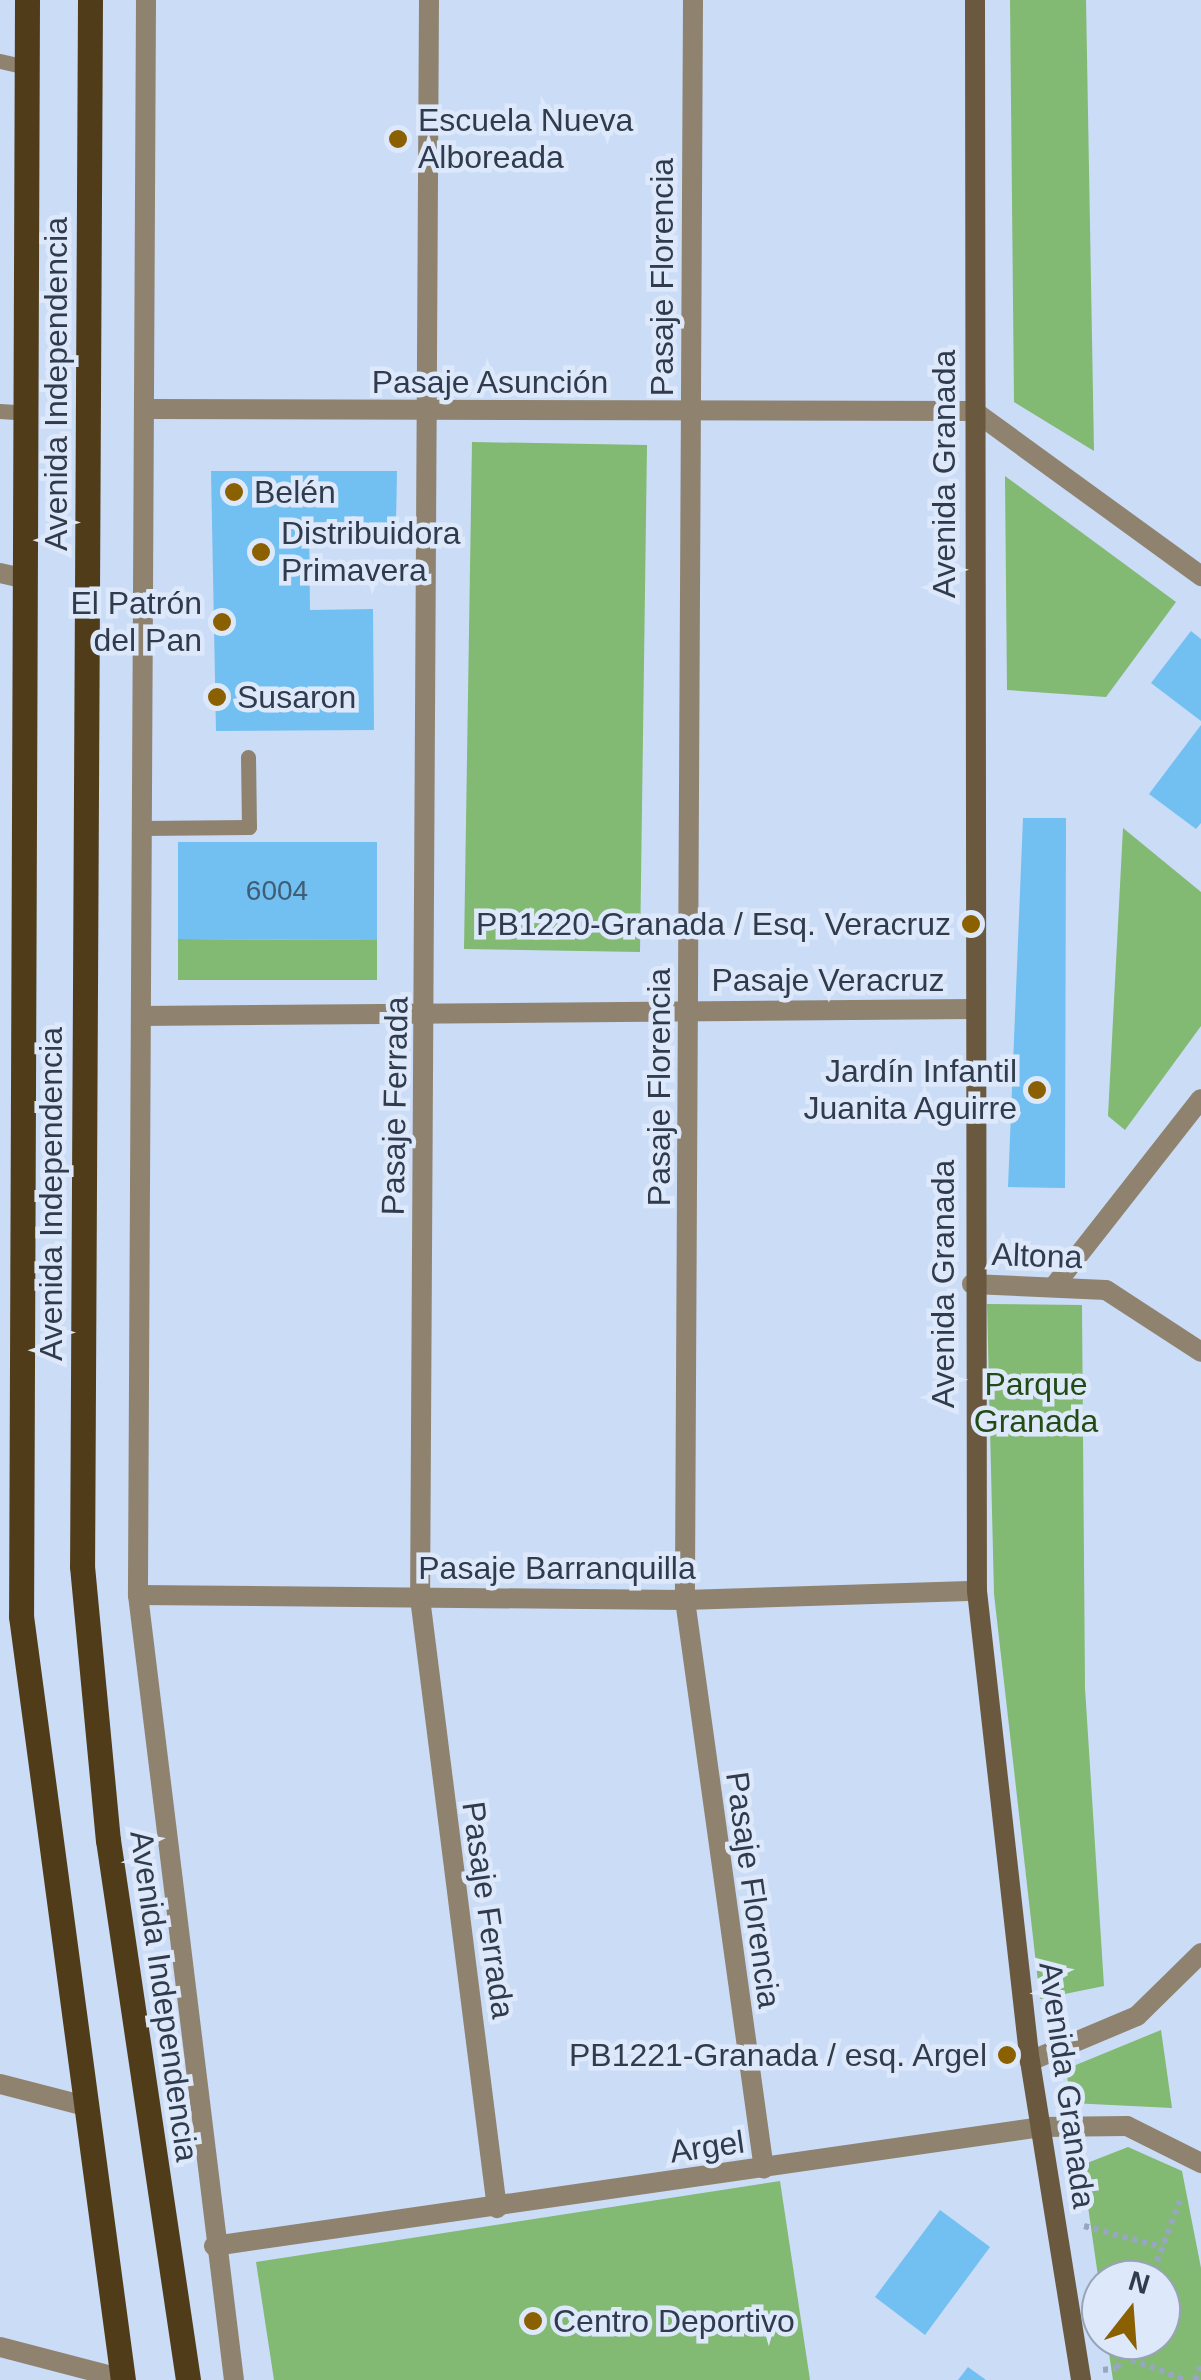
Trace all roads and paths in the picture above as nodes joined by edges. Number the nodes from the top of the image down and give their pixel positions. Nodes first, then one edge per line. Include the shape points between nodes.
1 (27, 0) edge
2 (90, 0) edge
3 (146, 0) edge
4 (429, 0) edge
5 (693, 0) edge
6 (976, 0) edge
7 (0, 61) edge
8 (27, 67) junction
9 (144, 409) junction
10 (974, 411) junction
11 (13, 412) edge
12 (428, 412) junction
13 (692, 413) junction
14 (13, 576) edge
15 (1201, 576) edge
16 (248, 757) dead end
17 (142, 828) junction
18 (975, 1009) junction
19 (690, 1011) junction
20 (426, 1013) junction
21 (141, 1016) junction
22 (1201, 1099) edge
23 (972, 1284) junction
24 (1055, 1285) junction
25 (1201, 1352) edge
26 (976, 1591) junction
27 (138, 1595) junction
28 (420, 1598) junction
29 (685, 1600) junction
30 (1201, 1953) edge
31 (1030, 2061) junction
32 (0, 2084) edge
33 (85, 2106) junction
34 (1042, 2127) junction
35 (1201, 2164) edge
36 (764, 2169) junction
37 (1180, 2200) dead end
38 (497, 2208) junction
39 (1058, 2229) junction
40 (214, 2246) junction
41 (1162, 2248) junction
42 (1158, 2260) edge
43 (0, 2347) edge
44 (1133, 2360) edge
45 (1201, 2365) edge
46 (123, 2379) edge
47 (188, 2380) edge
48 (234, 2380) edge
49 (1082, 2380) edge
50 (1186, 2380) edge
51 (1194, 2380) edge

1 - 8 main road, Avenida Independencia
2 - 47 main road, Avenida Independencia via 82,1566 108,1840
3 - 9 street, Avenida Independencia
4 - 12 street, Pasaje Ferrada
5 - 13 street, Pasaje Florencia
6 - 10 street, Avenida Granada
7 - 8 lane
8 - 11 main road, Avenida Independencia
9 - 12 street, Pasaje Asunción
9 - 17 street, Avenida Independencia
10 - 13 street, Pasaje Asunción
10 - 15 street
10 - 18 street, Avenida Granada
11 - 14 main road, Avenida Independencia
12 - 13 street, Pasaje Asunción
12 - 20 street, Pasaje Ferrada
13 - 19 street, Pasaje Florencia
14 - 33 main road, Avenida Independencia via 21,1616
16 - 17 lane via 249,827
17 - 21 street, Avenida Independencia
18 - 19 street, Pasaje Veracruz
18 - 23 street, Avenida Granada
19 - 20 street, Pasaje Veracruz
19 - 29 street, Pasaje Florencia
20 - 21 street, Pasaje Veracruz
20 - 28 street, Pasaje Ferrada
21 - 27 street, Avenida Independencia
22 - 24 street
23 - 24 street, Altona
23 - 26 street, Avenida Granada
24 - 25 street, Altona via 1126,1298
26 - 29 street, Pasaje Barranquilla
26 - 31 street, Avenida Granada
27 - 28 street, Pasaje Barranquilla
27 - 40 street, Avenida Independencia
28 - 29 street, Pasaje Barranquilla
28 - 38 street, Pasaje Ferrada
29 - 36 street, Pasaje Florencia
30 - 31 street via 1138,2016
31 - 34 street, Avenida Granada
32 - 33 street
33 - 46 main road, Avenida Independencia
34 - 35 street, Argel via 1127,2126
34 - 36 street, Argel
34 - 39 street, Avenida Granada
36 - 38 street, Argel
37 - 41 path
38 - 40 street, Argel
39 - 41 path via 1094,2225
39 - 49 street, Avenida Granada
40 - 48 street, Avenida Independencia
41 - 42 path
43 - 46 street
44 - 50 path
45 - 51 path

